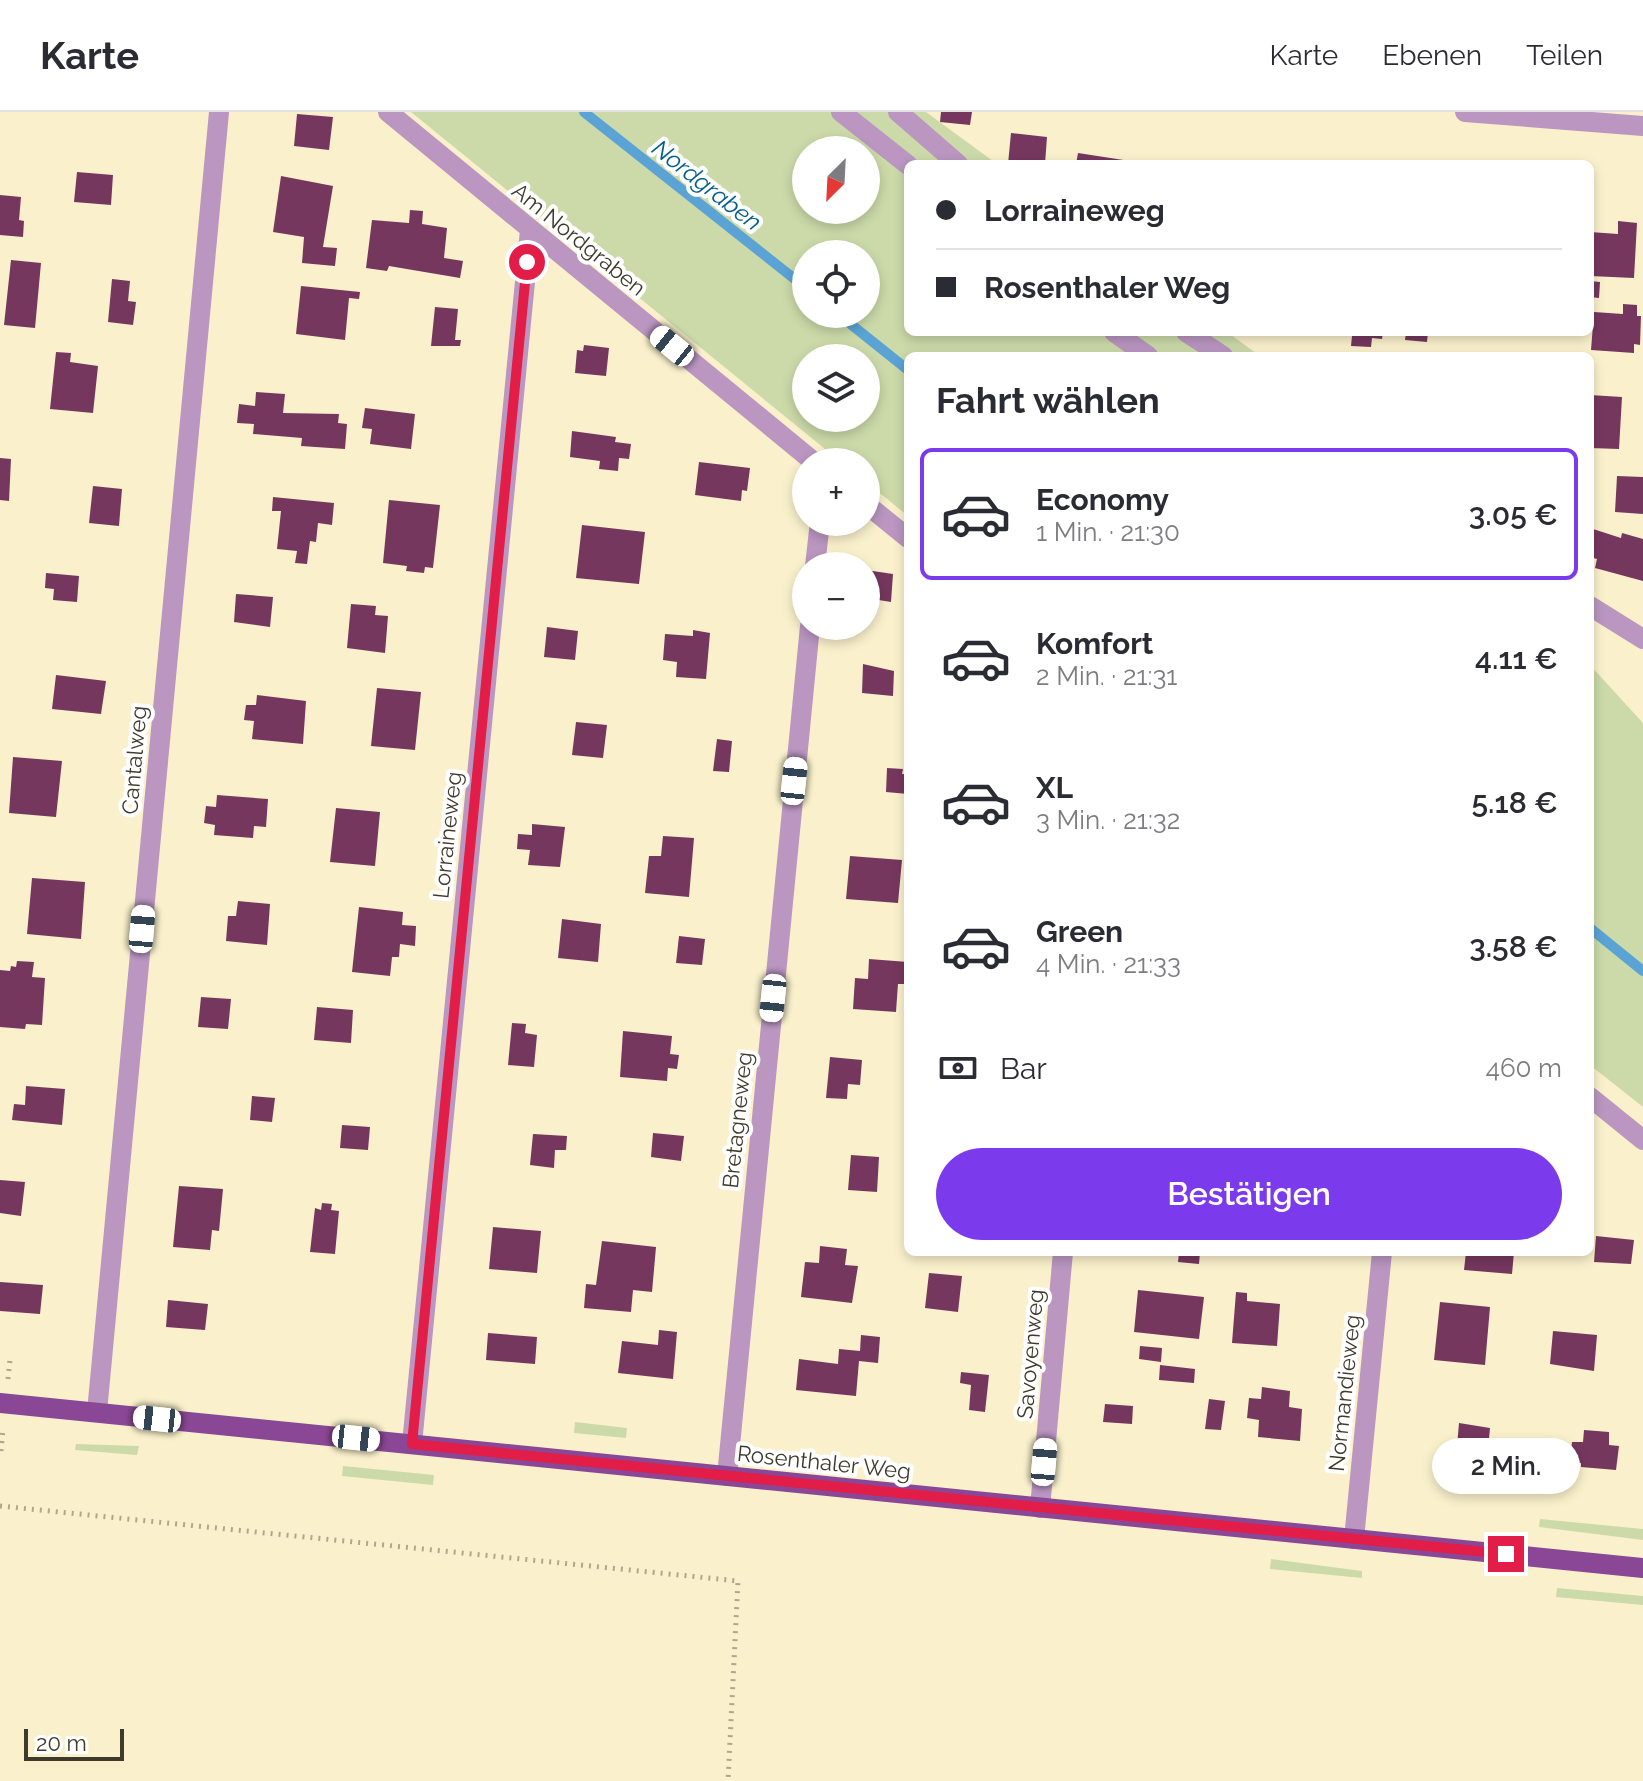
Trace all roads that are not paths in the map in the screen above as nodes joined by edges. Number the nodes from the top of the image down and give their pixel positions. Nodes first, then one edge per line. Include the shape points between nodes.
1 (219, 112) edge
2 (388, 112) edge
3 (841, 112) edge
4 (898, 112) edge
5 (1465, 112) edge
6 (1643, 126) edge
7 (953, 160) edge
8 (904, 162) edge
9 (530, 230) junction
10 (1120, 336) edge
11 (1192, 336) edge
12 (1142, 352) edge
13 (1217, 352) edge
14 (797, 448) edge
15 (880, 515) edge
16 (904, 535) edge
17 (1594, 608) edge
18 (1643, 639) edge
19 (809, 640) edge
20 (1594, 1100) edge
21 (1643, 1140) edge
22 (1063, 1256) edge
23 (1382, 1256) edge
24 (0, 1403) edge
25 (97, 1412) junction
26 (412, 1444) junction
27 (727, 1476) junction
28 (1040, 1508) junction
29 (1354, 1539) junction
30 (1643, 1568) edge

1 - 25 lane, Cantalweg
2 - 9 lane, Am Nordgraben
3 - 8 lane
4 - 7 lane
5 - 6 lane
9 - 14 lane, Am Nordgraben
9 - 26 lane, Lorraineweg
10 - 12 lane
11 - 13 lane
15 - 16 lane
17 - 18 lane
19 - 27 lane, Bretagneweg
20 - 21 lane
22 - 28 lane, Savoyenweg
23 - 29 lane, Normandieweg
24 - 25 main road, Rosenthaler Weg
25 - 26 main road, Rosenthaler Weg
26 - 27 main road, Rosenthaler Weg
27 - 28 main road, Rosenthaler Weg
28 - 29 main road, Rosenthaler Weg
29 - 30 main road, Rosenthaler Weg

